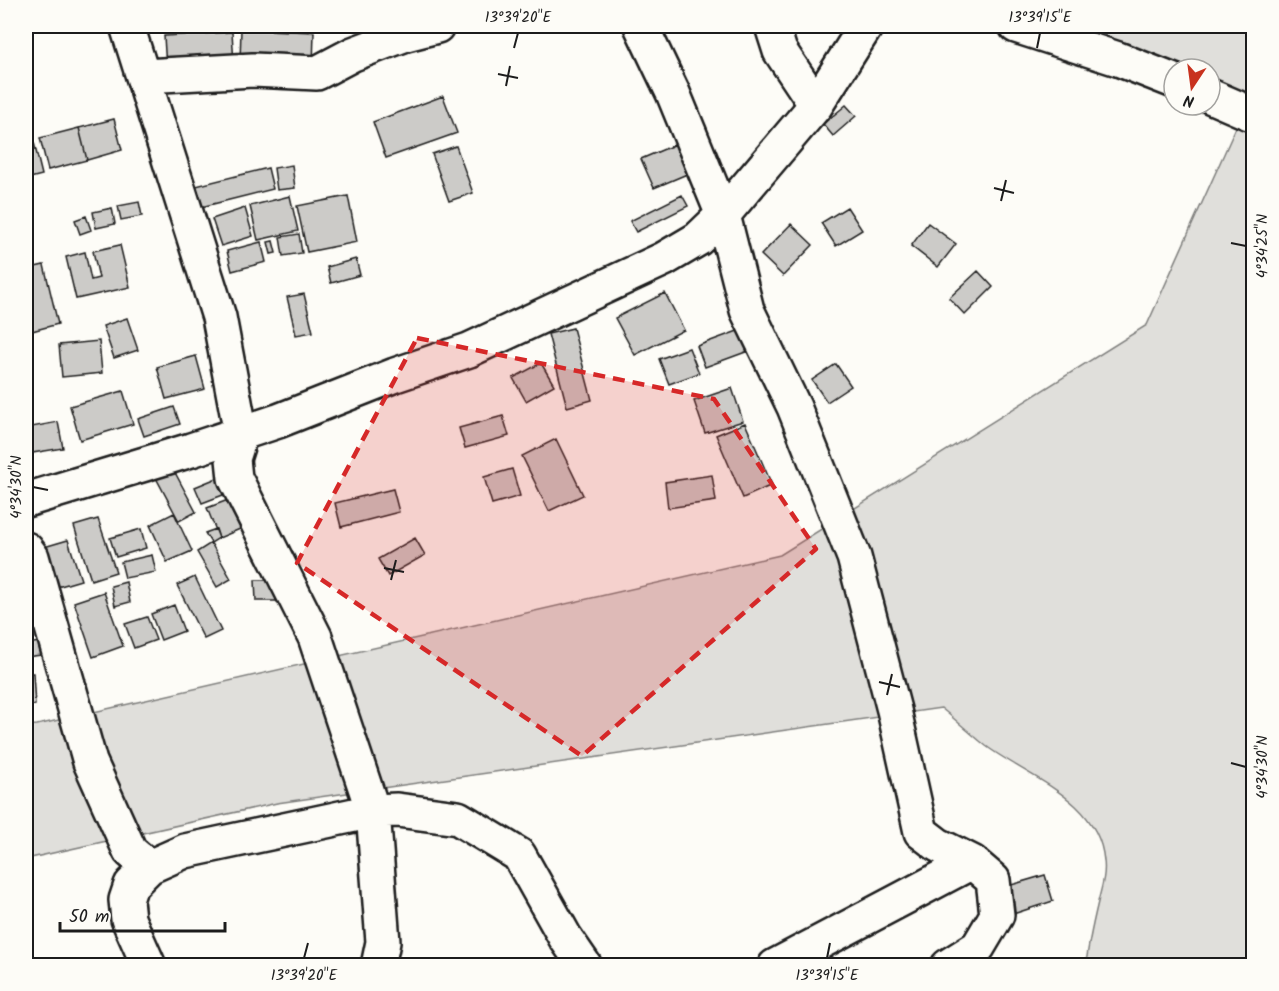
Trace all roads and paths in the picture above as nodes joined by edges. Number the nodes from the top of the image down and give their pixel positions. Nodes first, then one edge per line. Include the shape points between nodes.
1 (128, 26) edge
2 (437, 26) edge
3 (641, 26) edge
4 (772, 26) edge
5 (866, 26) edge
6 (1016, 26) edge
7 (144, 76) junction
8 (1162, 76) edge
9 (1222, 101) edge
10 (816, 105) junction
11 (1254, 115) edge
12 (723, 215) junction
13 (241, 434) junction
14 (26, 500) edge
15 (26, 549) edge
16 (373, 811) junction
17 (972, 862) junction
18 (149, 867) junction
19 (148, 966) edge
20 (378, 966) edge
21 (585, 966) edge
22 (775, 966) edge
23 (948, 966) edge

1 - 7 street
2 - 7 street via 353,54 317,73 253,70
3 - 12 street
4 - 10 street via 780,51
5 - 10 street
6 - 8 street
7 - 13 street via 219,317
9 - 11 street
10 - 12 street
12 - 13 street via 698,239 664,259 469,350
12 - 17 street via 747,310 794,406 854,557 921,832
13 - 14 street
13 - 16 street via 233,459 235,478 315,637
15 - 18 street via 32,557 90,762 130,851
16 - 18 street via 185,851
16 - 20 street via 382,942
16 - 21 street via 458,818 519,855
17 - 22 street
17 - 23 street via 993,880 997,915 978,947
18 - 19 street via 131,885 126,900 128,919

